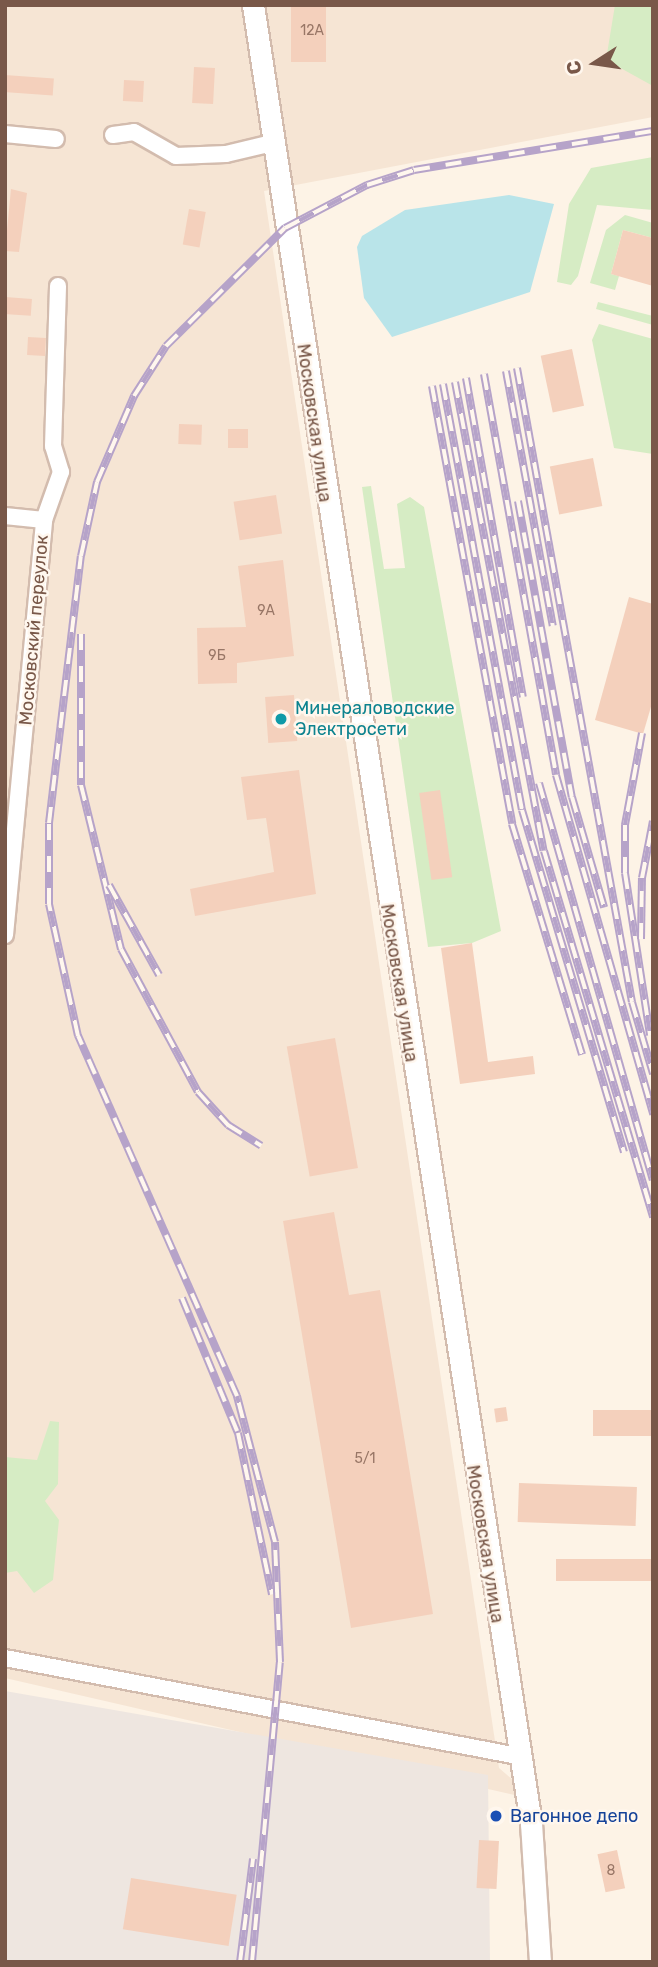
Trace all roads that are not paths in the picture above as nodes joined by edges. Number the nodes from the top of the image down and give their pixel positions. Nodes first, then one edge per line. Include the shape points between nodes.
1 (253, 5) edge
2 (5, 134) edge
3 (113, 135) dead end
4 (57, 139) dead end
5 (272, 143) junction
6 (58, 286) dead end
7 (5, 516) edge
8 (44, 520) junction
9 (5, 935) edge
10 (5, 1658) edge
11 (517, 1756) junction
12 (540, 1962) edge

1 - 5 street, Московская улица
2 - 4 street
3 - 5 street via 134,132 176,156 226,154
5 - 11 street, Московская улица
6 - 8 street, Московский переулок via 53,446 61,472
7 - 8 street
8 - 9 street, Московский переулок
10 - 11 street
11 - 12 street, Московская улица via 531,1823

